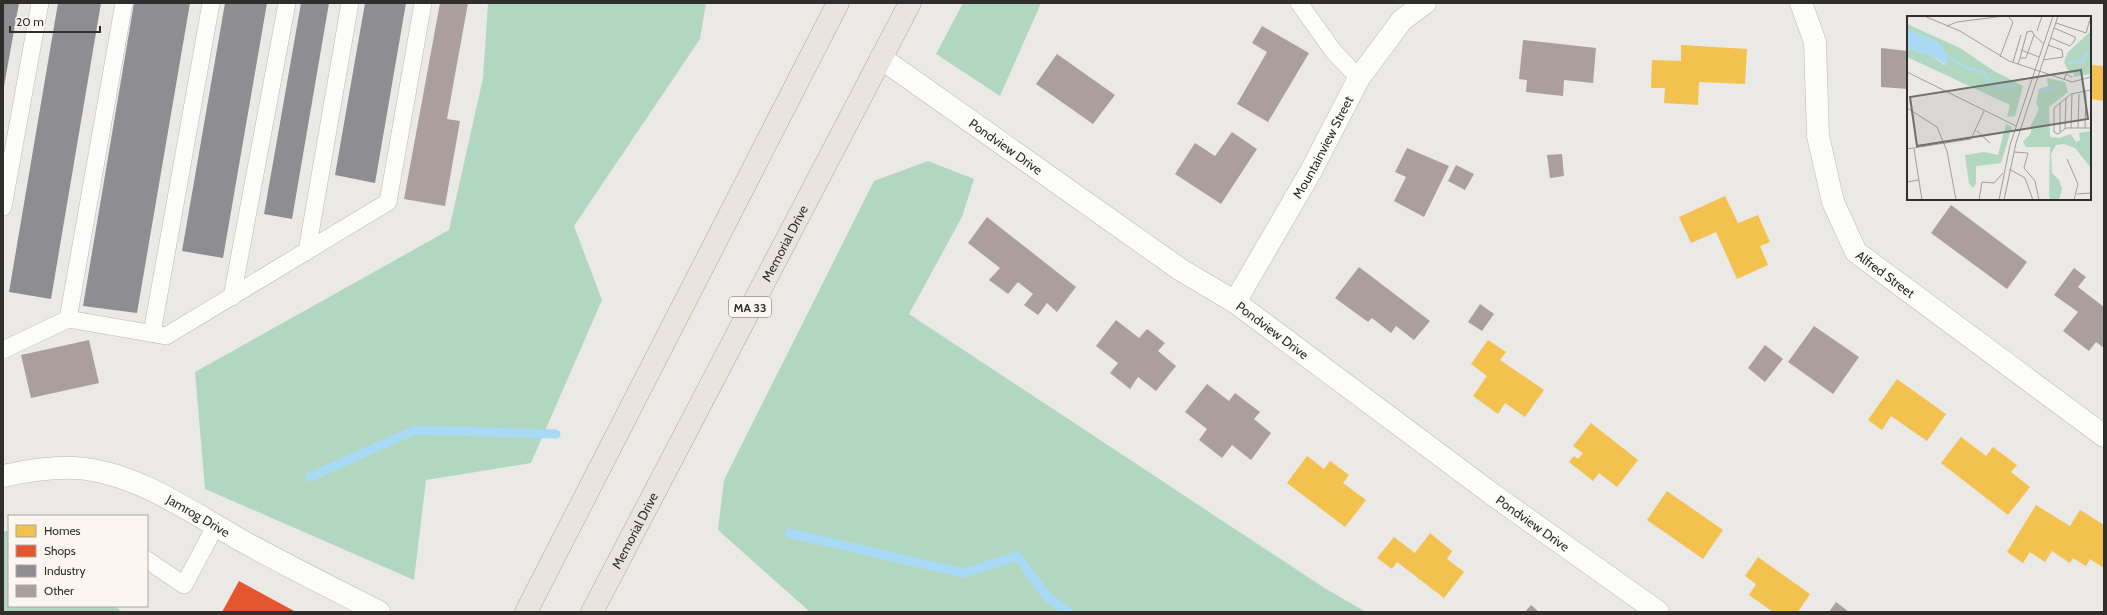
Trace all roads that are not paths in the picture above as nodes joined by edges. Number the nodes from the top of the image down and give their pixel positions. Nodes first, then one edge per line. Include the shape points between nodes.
1 (40, 3) edge
2 (124, 3) edge
3 (211, 3) edge
4 (287, 3) edge
5 (350, 3) edge
6 (423, 3) edge
7 (838, 3) edge
8 (910, 3) edge
9 (1299, 3) edge
10 (1425, 3) edge
11 (1801, 3) edge
12 (881, 58) junction
13 (1359, 78) junction
14 (3, 207) edge
15 (307, 251) junction
16 (232, 297) junction
17 (1235, 302) junction
18 (68, 319) junction
19 (152, 333) junction
20 (3, 350) edge
21 (2104, 436) edge
22 (3, 476) edge
23 (216, 526) junction
24 (148, 561) edge
25 (379, 612) edge
26 (526, 612) edge
27 (592, 612) edge
28 (1658, 612) edge

1 - 14 lane
2 - 18 lane
3 - 19 lane
4 - 16 lane
5 - 15 lane
6 - 15 lane via 388,202
7 - 26 main road
8 - 12 main road, Memorial Drive / MA 33
9 - 13 lane via 1334,52
10 - 13 street, Mountainview Street via 1402,20
11 - 21 street, Alfred Street via 1815,42 1818,136 1833,202 1856,252
12 - 17 street, Pondview Drive via 1181,270
12 - 27 main road, Memorial Drive / MA 33
13 - 17 street, Mountainview Street via 1311,171
15 - 16 lane
16 - 19 lane via 166,336
17 - 28 street, Pondview Drive via 1492,494
18 - 19 lane
18 - 20 lane
22 - 23 street, Jamrog Drive via 54,468 98,472 163,495
23 - 24 lane via 184,585
23 - 25 street, Jamrog Drive

